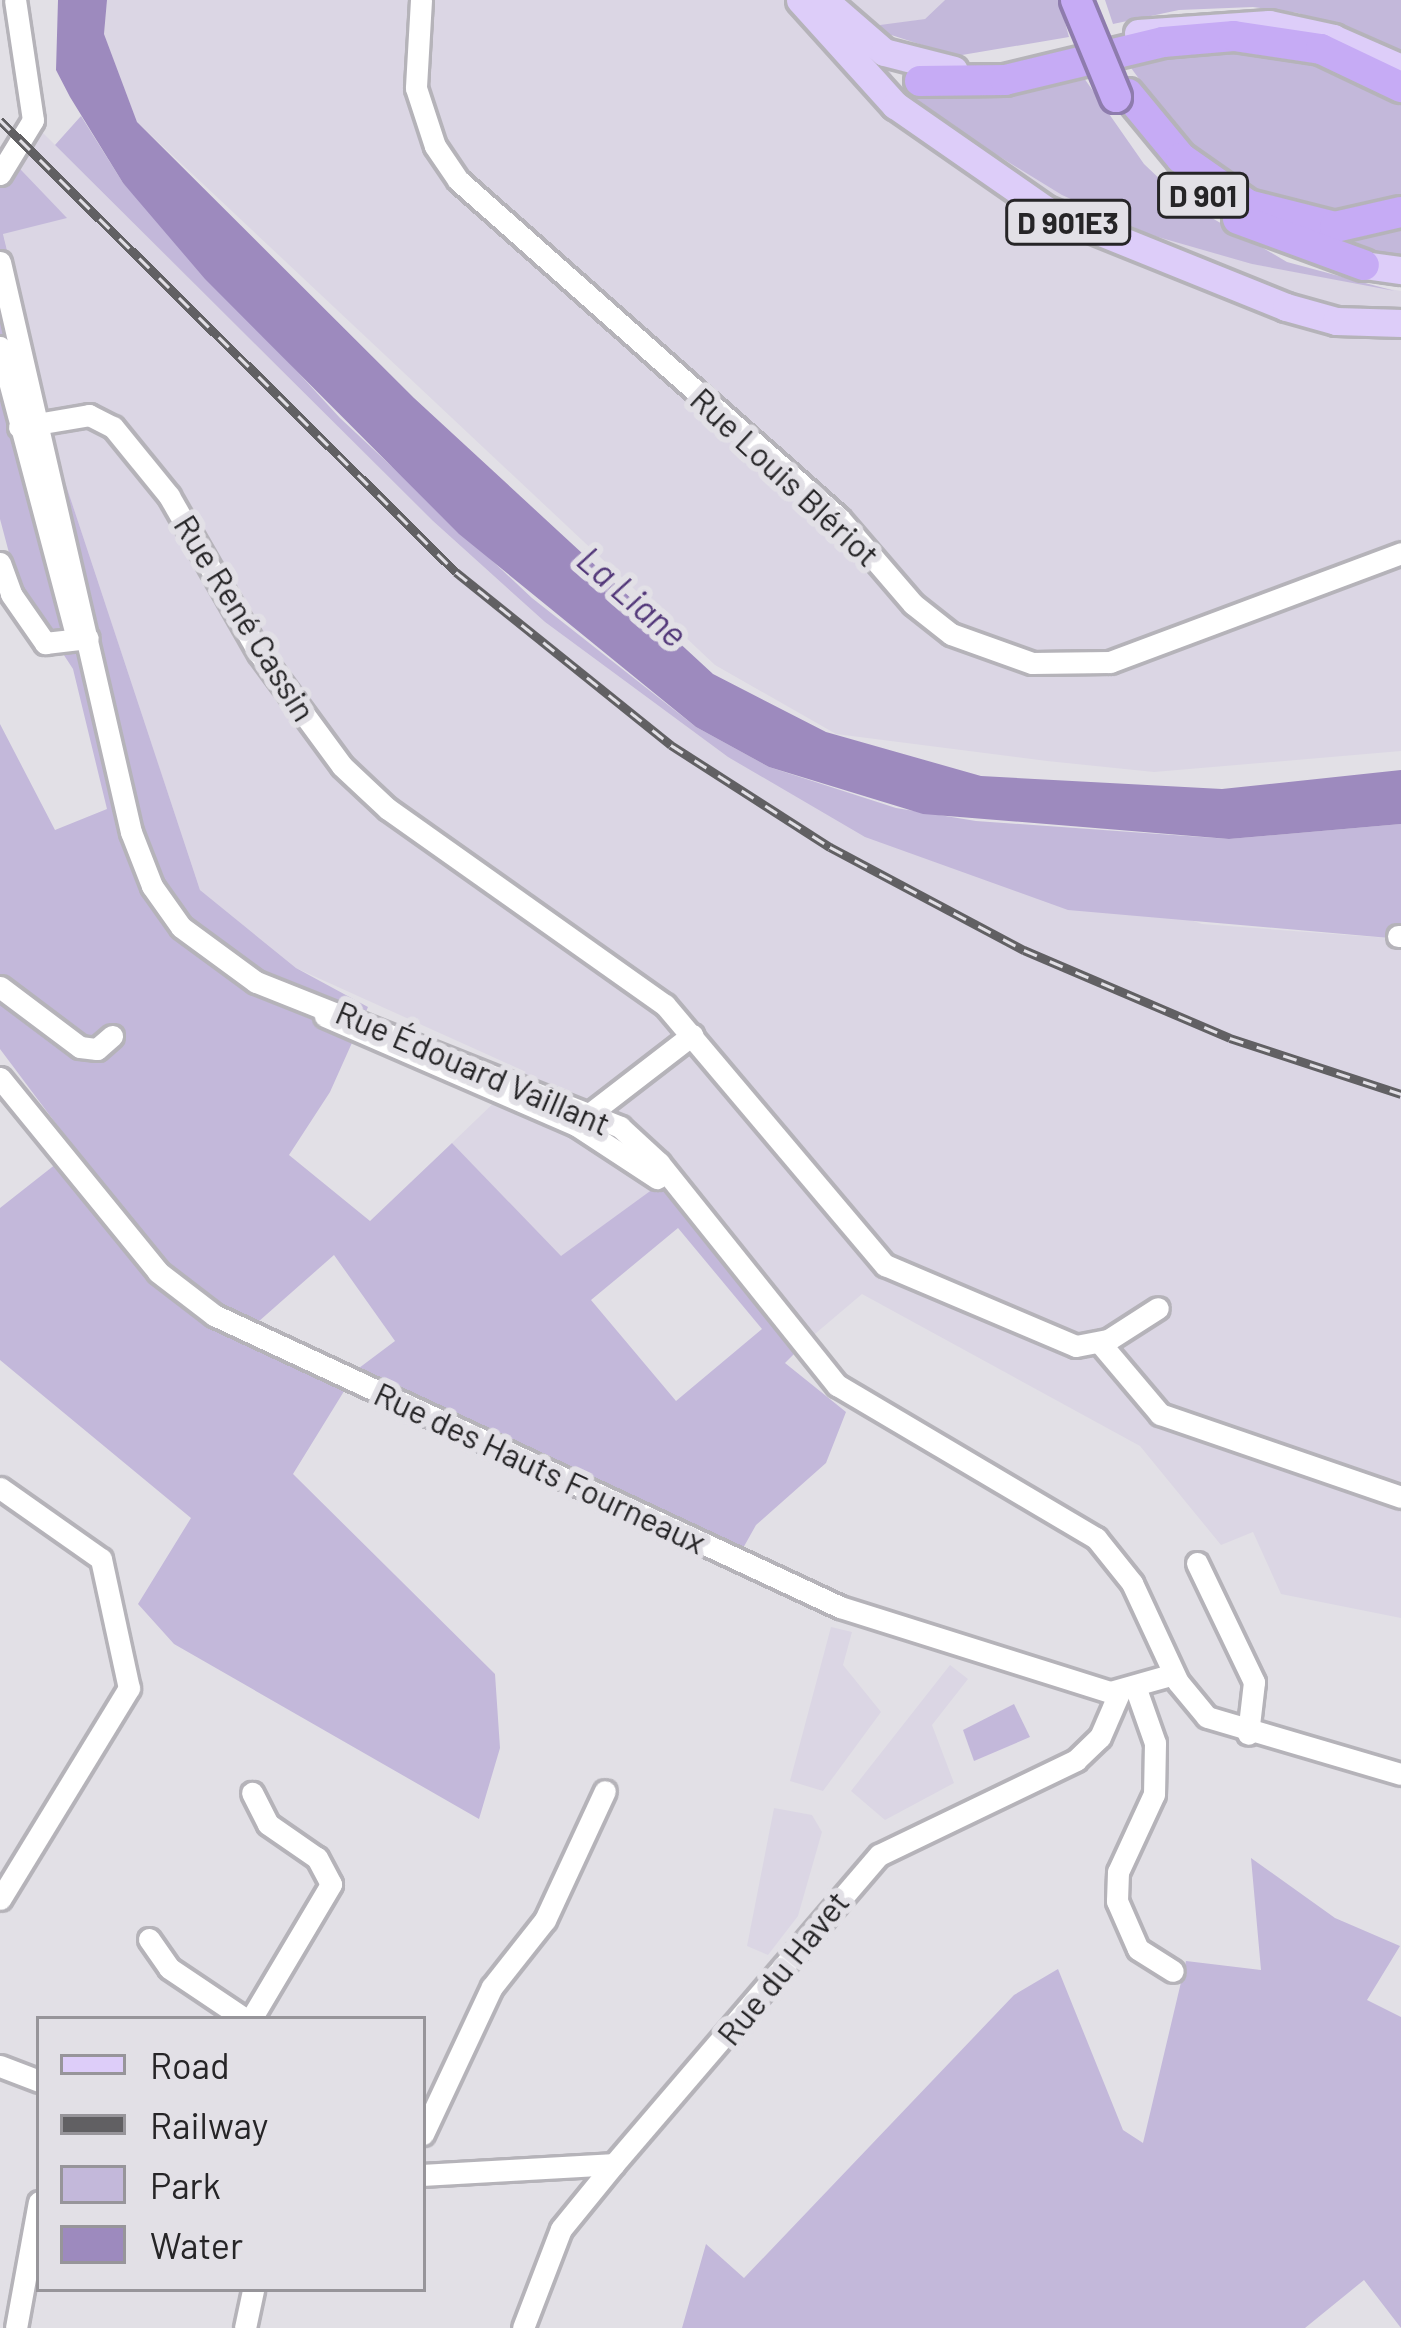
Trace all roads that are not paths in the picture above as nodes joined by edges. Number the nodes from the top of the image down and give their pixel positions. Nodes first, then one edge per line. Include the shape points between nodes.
1 (15, 0) edge
2 (421, 0) edge
3 (1076, 0) edge
4 (1088, 0) edge
5 (812, 5) edge
6 (1401, 68) edge
7 (920, 81) joint
8 (1401, 87) edge
9 (1122, 96) junction
10 (2, 160) edge
11 (1401, 212) edge
12 (0, 262) edge
13 (1364, 266) joint
14 (1401, 270) edge
15 (1401, 323) edge
16 (0, 347) edge
17 (29, 425) junction
18 (1401, 554) edge
19 (0, 563) edge
20 (83, 639) junction
21 (0, 987) edge
22 (692, 1035) junction
23 (112, 1036) dead end
24 (0, 1078) edge
25 (584, 1118) junction
26 (1158, 1308) dead end
27 (1100, 1343) junction
28 (0, 1488) edge
29 (1401, 1497) edge
30 (1197, 1563) dead end
31 (1174, 1674) junction
32 (1128, 1691) junction
33 (1248, 1734) junction
34 (1401, 1774) edge
35 (605, 1791) dead end
36 (252, 1793) dead end
37 (0, 1899) edge
38 (149, 1939) dead end
39 (1173, 1971) dead end
40 (243, 2016) edge
41 (250, 2016) edge
42 (0, 2066) edge
43 (36, 2080) edge
44 (426, 2128) edge
45 (614, 2164) junction
46 (426, 2175) edge
47 (36, 2218) edge
48 (253, 2292) edge
49 (16, 2328) edge
50 (245, 2328) edge
51 (523, 2328) edge

1 - 10 street via 29,130
2 - 18 street, Rue Louis Blériot via 413,54 419,101 435,146 464,188 839,518 913,604 961,640 1032,663 1120,660
3 - 9 highway, D 901, bridge
4 - 9 highway, D 901
5 - 6 main road via 875,46 935,69 1016,64 1218,22 1308,31
5 - 7 main road via 866,57
5 - 15 main road, D 901E3 via 895,105 1046,210 1286,308 1336,321
7 - 8 highway via 1005,80 1163,42 1234,36 1322,50
9 - 11 highway via 1190,166 1260,210 1350,227
9 - 13 highway, D 901 via 1159,154 1214,204 1292,244
12 - 17 street, Rue Édouard Vaillant
13 - 14 main road, D 901
16 - 17 street, Rue Édouard Vaillant
17 - 20 street, Rue Édouard Vaillant
17 - 22 street, Rue René Cassin via 89,415 113,428 164,488 259,653 341,766 388,808 658,999
19 - 20 street via 40,639
20 - 25 street, Rue Édouard Vaillant via 131,832 159,898 211,954 283,993
21 - 23 street via 80,1047 97,1049
22 - 25 street
22 - 27 street, Rue René Cassin via 885,1264 1069,1344
24 - 32 street, Rue des Hauts Fourneaux via 158,1272 214,1315 827,1602
25 - 31 street, Rue Édouard Vaillant via 651,1155 838,1385 1090,1531 1132,1583
26 - 27 street
27 - 29 street via 1160,1414
28 - 37 street via 101,1559 129,1688
30 - 33 street via 1254,1682
31 - 32 street
31 - 33 street, Rue Édouard Vaillant via 1199,1710
32 - 39 street via 1155,1743 1154,1794 1118,1872 1117,1901 1138,1949
32 - 45 street, Rue du Havet via 1076,1760 879,1855
33 - 34 street, Rue Édouard Vaillant
35 - 44 street via 545,1920 492,1987
36 - 41 street via 273,1828 323,1864 331,1892
38 - 40 street via 169,1968
42 - 43 street
45 - 46 street
45 - 51 street, Rue du Havet via 561,2229
47 - 49 street
48 - 50 street

